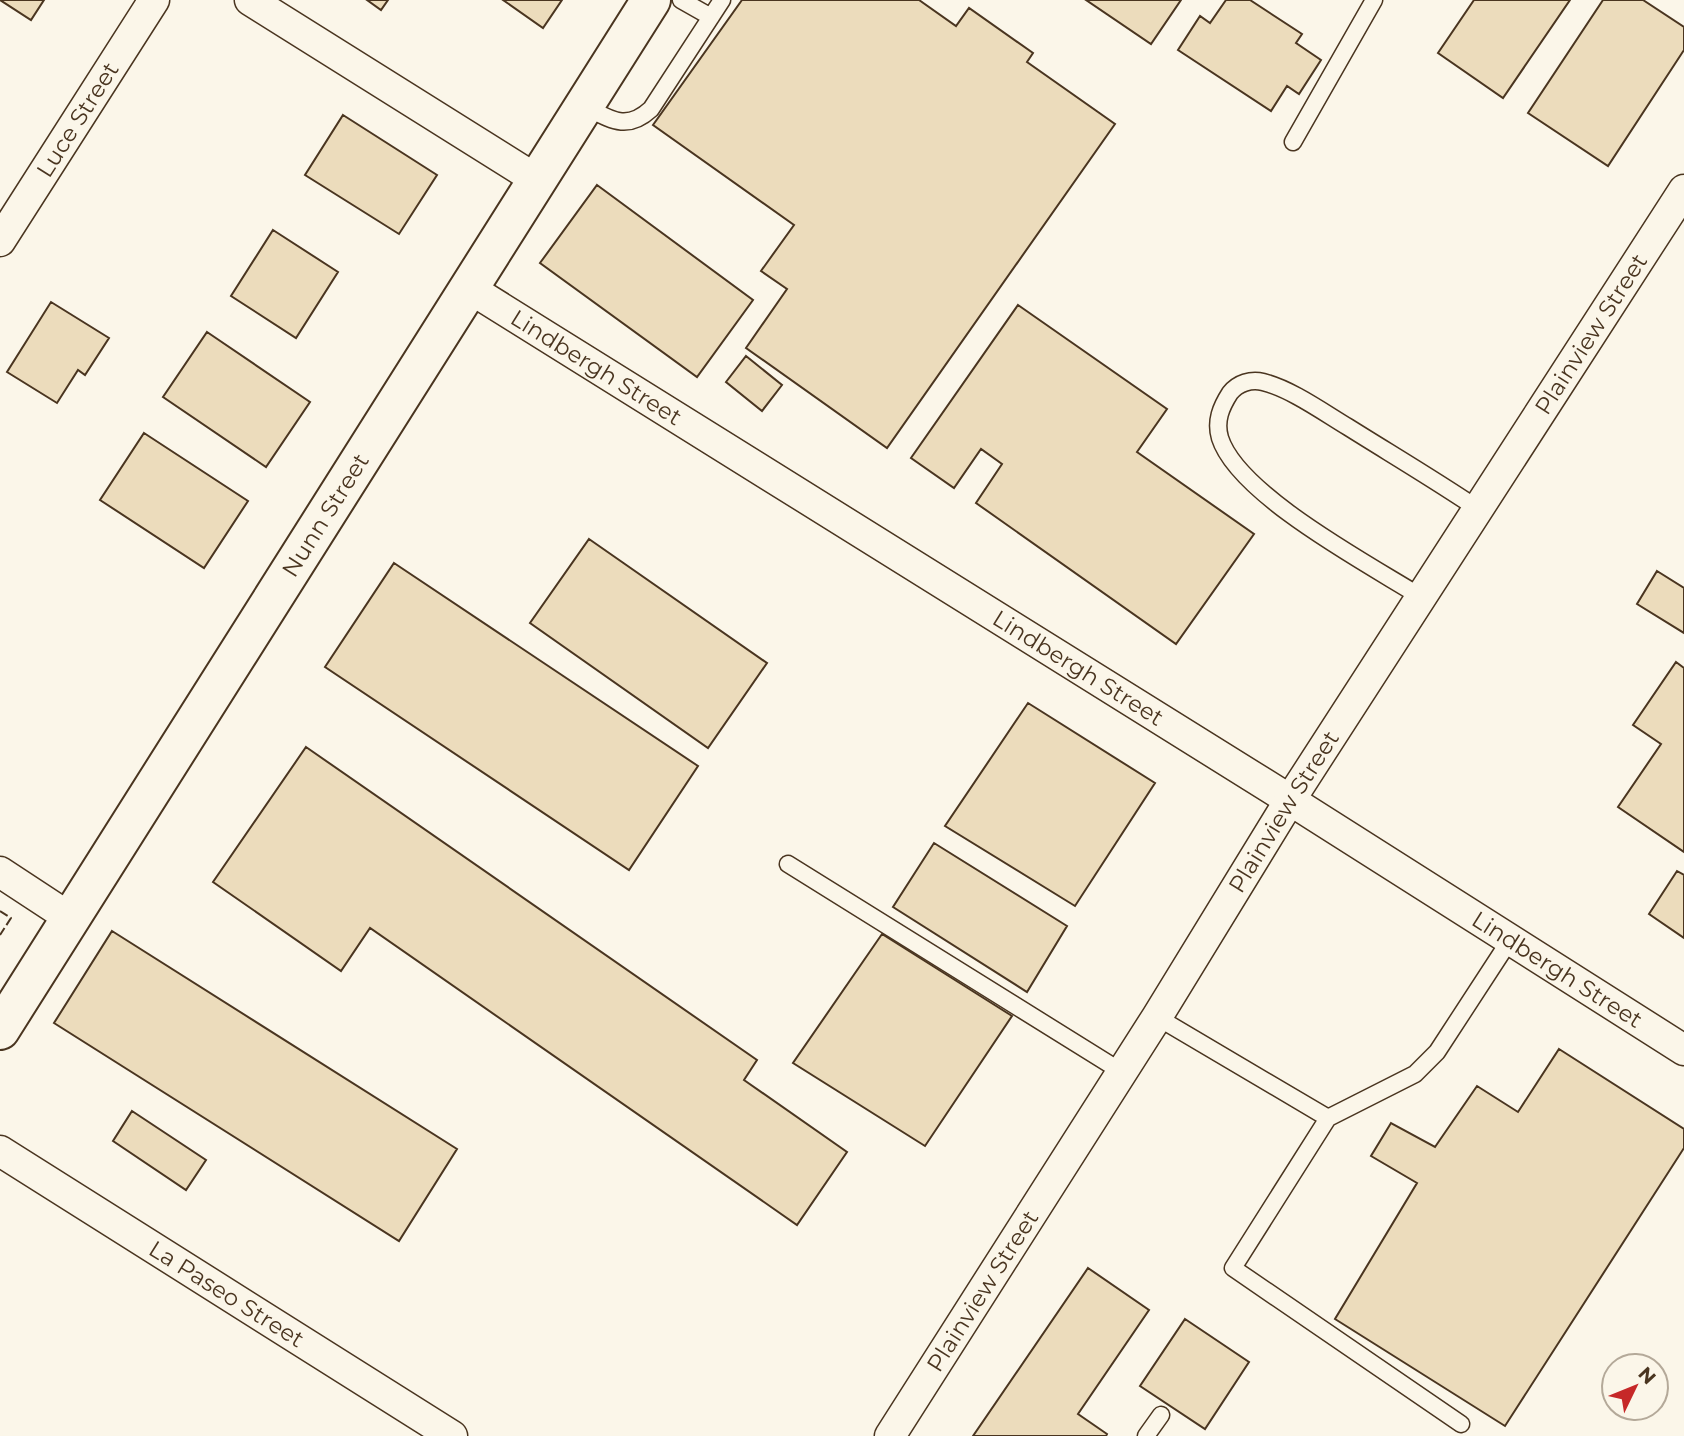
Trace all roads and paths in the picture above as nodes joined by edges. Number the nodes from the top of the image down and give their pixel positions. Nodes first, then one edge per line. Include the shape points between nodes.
1 (154, 0) edge
2 (250, 0) edge
3 (651, 0) edge
4 (681, 0) edge
5 (722, 0) edge
6 (1374, 0) edge
7 (711, 17) junction
8 (584, 106) junction
9 (1293, 142) dead end
10 (537, 180) junction
11 (1684, 190) edge
12 (0, 241) edge
13 (469, 288) junction
14 (1478, 509) junction
15 (1421, 597) junction
16 (1290, 800) junction
17 (788, 863) dead end
18 (0, 872) edge
19 (71, 918) junction
20 (1510, 940) junction
21 (1157, 1017) junction
22 (0, 1030) edge
23 (1684, 1050) edge
24 (1122, 1072) junction
25 (1328, 1118) junction
26 (0, 1151) edge
27 (1161, 1415) dead end
28 (1461, 1424) dead end
29 (452, 1436) edge
30 (890, 1436) edge
31 (1146, 1436) edge

1 - 12 street, Luce Street
2 - 10 street
3 - 8 street, Nunn Street
4 - 7 lane
5 - 7 lane
6 - 9 lane
7 - 8 lane via 642,117 617,122
8 - 10 street, Nunn Street
10 - 13 street, Nunn Street
11 - 14 street, Plainview Street
13 - 16 street, Lindbergh Street
13 - 19 street, Nunn Street
14 - 15 street, Plainview Street
14 - 15 lane via 1318,409 1263,382 1247,381 1233,389 1223,404 1218,418 1220,438 1264,496
15 - 16 street, Plainview Street
16 - 20 street, Lindbergh Street
16 - 21 street, Plainview Street
17 - 24 lane
18 - 19 street
19 - 22 street, Nunn Street
20 - 23 street, Lindbergh Street
20 - 25 lane via 1437,1052 1415,1074
21 - 24 street, Plainview Street
21 - 25 lane
24 - 30 street, Plainview Street
25 - 28 lane via 1233,1268
26 - 29 street, La Paseo Street
27 - 31 lane

